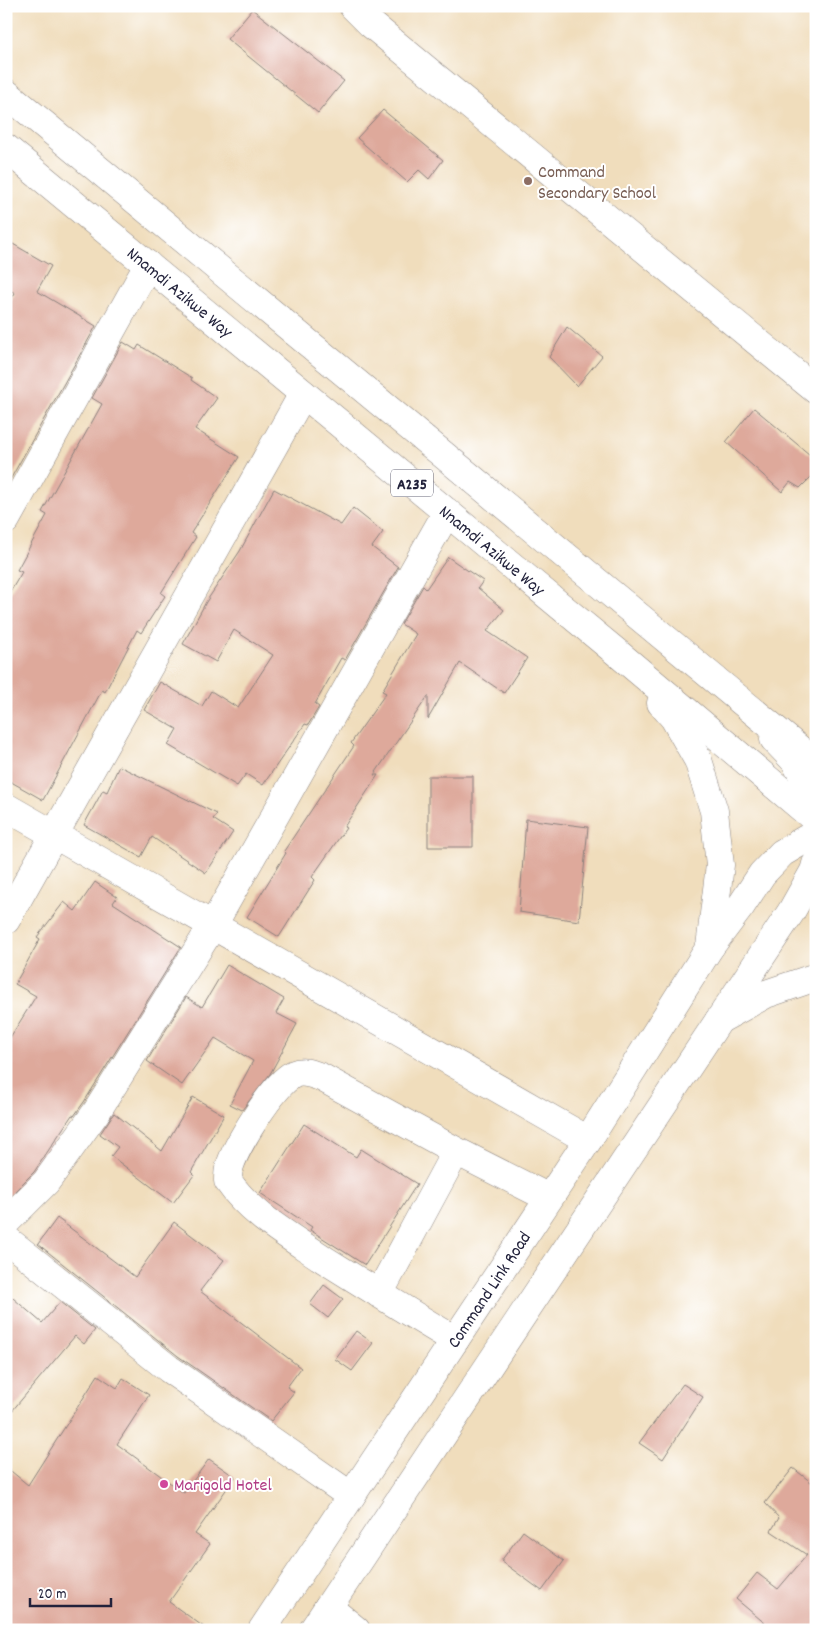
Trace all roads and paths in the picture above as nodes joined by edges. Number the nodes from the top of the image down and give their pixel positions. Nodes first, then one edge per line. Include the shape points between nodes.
1 (353, 6) edge
2 (6, 93) edge
3 (6, 148) edge
4 (148, 265) junction
5 (816, 390) edge
6 (303, 394) junction
7 (447, 512) junction
8 (6, 520) edge
9 (621, 656) junction
10 (746, 706) junction
11 (816, 763) edge
12 (816, 802) edge
13 (6, 807) edge
14 (816, 820) edge
15 (816, 833) edge
16 (55, 834) junction
17 (816, 864) edge
18 (6, 920) edge
19 (213, 925) junction
20 (710, 947) junction
21 (816, 977) edge
22 (718, 1020) junction
23 (588, 1140) junction
24 (456, 1151) junction
25 (549, 1198) junction
26 (6, 1222) edge
27 (6, 1239) edge
28 (379, 1294) junction
29 (455, 1340) junction
30 (350, 1496) junction
31 (328, 1607) junction
32 (262, 1630) edge
33 (313, 1630) edge
34 (356, 1630) edge

1 - 5 main road
2 - 10 main road, A235
3 - 4 main road, Nnamdi Azikwe Way / A235
4 - 6 main road, Nnamdi Azikwe Way / A235
4 - 8 main road
6 - 7 main road, Nnamdi Azikwe Way / A235
6 - 16 main road
7 - 9 main road, Nnamdi Azikwe Way / A235
7 - 19 main road
9 - 14 main road, Nnamdi Azikwe Way / A235
9 - 20 main road via 674,718 698,760 714,811 720,865
10 - 11 main road, A235
10 - 12 main road via 796,761
13 - 16 main road
15 - 20 main road, Command Link Road via 782,853 762,874
16 - 18 main road
16 - 19 main road
17 - 22 main road via 791,912
19 - 23 main road
19 - 26 main road via 98,1111 46,1182
20 - 23 main road, Command Link Road
21 - 22 main road via 766,994
22 - 31 main road
23 - 25 main road, Command Link Road
24 - 25 main road
24 - 28 main road
24 - 28 main road via 321,1077 305,1072 294,1074 274,1090 247,1132 229,1168 228,1181 238,1195 278,1229
25 - 29 main road, Command Link Road
27 - 30 main road via 169,1369
28 - 29 main road
29 - 30 main road, Command Link Road
30 - 32 main road, Command Link Road
31 - 33 main road
31 - 34 main road

